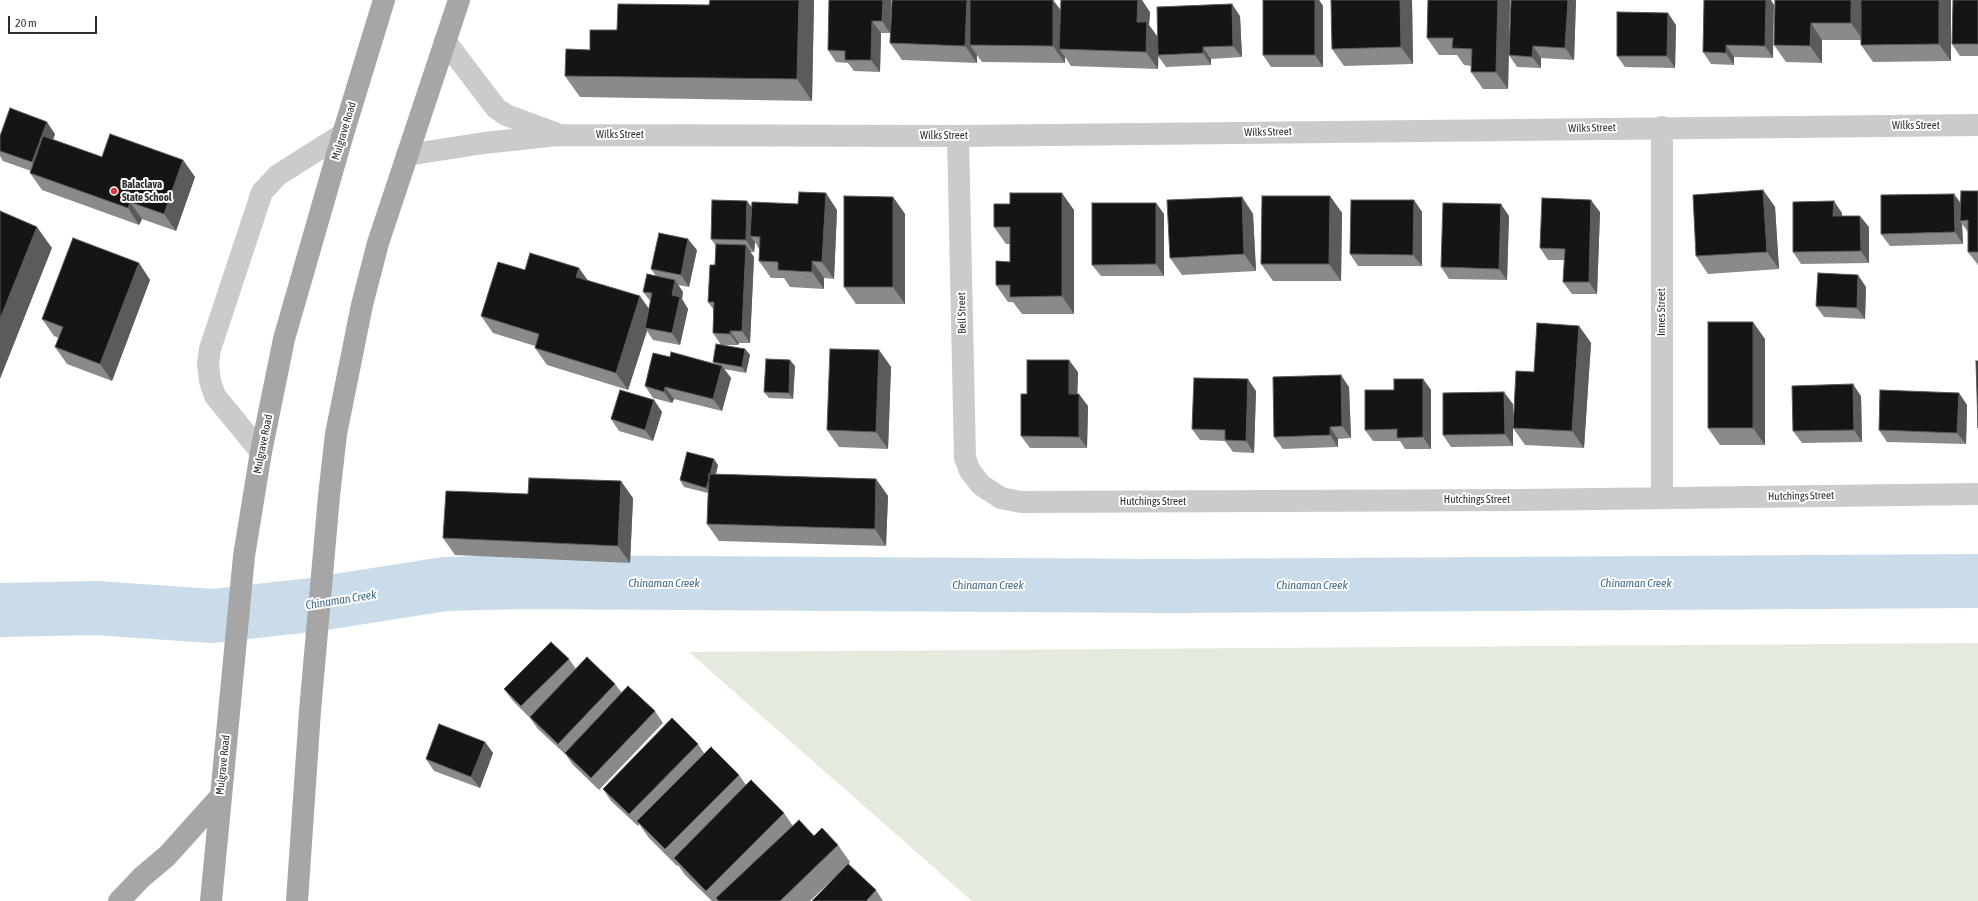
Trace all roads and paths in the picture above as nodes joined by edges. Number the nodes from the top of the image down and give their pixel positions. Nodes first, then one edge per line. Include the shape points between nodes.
1 (384, 0) edge
2 (460, 0) edge
3 (445, 41) junction
4 (1978, 125) edge
5 (1662, 127) junction
6 (343, 134) junction
7 (558, 135) junction
8 (958, 136) junction
9 (407, 155) junction
10 (260, 452) junction
11 (981, 485) joint
12 (1978, 494) edge
13 (1662, 498) junction
14 (220, 797) junction
15 (119, 901) edge
16 (211, 901) edge
17 (297, 901) edge

1 - 6 main road, Mulgrave Road
2 - 3 main road
3 - 7 street, Wilks Street via 496,108 506,115
3 - 9 main road
4 - 5 street, Wilks Street
5 - 8 street, Wilks Street
5 - 13 street, Innes Street
6 - 10 main road, Mulgrave Road via 284,338
6 - 10 street via 278,175 262,192 210,349 210,381 216,396
7 - 8 street, Wilks Street
7 - 9 street, Wilks Street
8 - 11 street, Bell Street via 965,450 970,471
9 - 17 main road via 378,243 362,305 336,434 310,711
10 - 14 main road, Mulgrave Road via 241,581
11 - 13 street, Hutchings Street via 1001,498 1022,502
12 - 13 street, Hutchings Street
14 - 15 main road via 167,856
14 - 16 main road, Mulgrave Road

